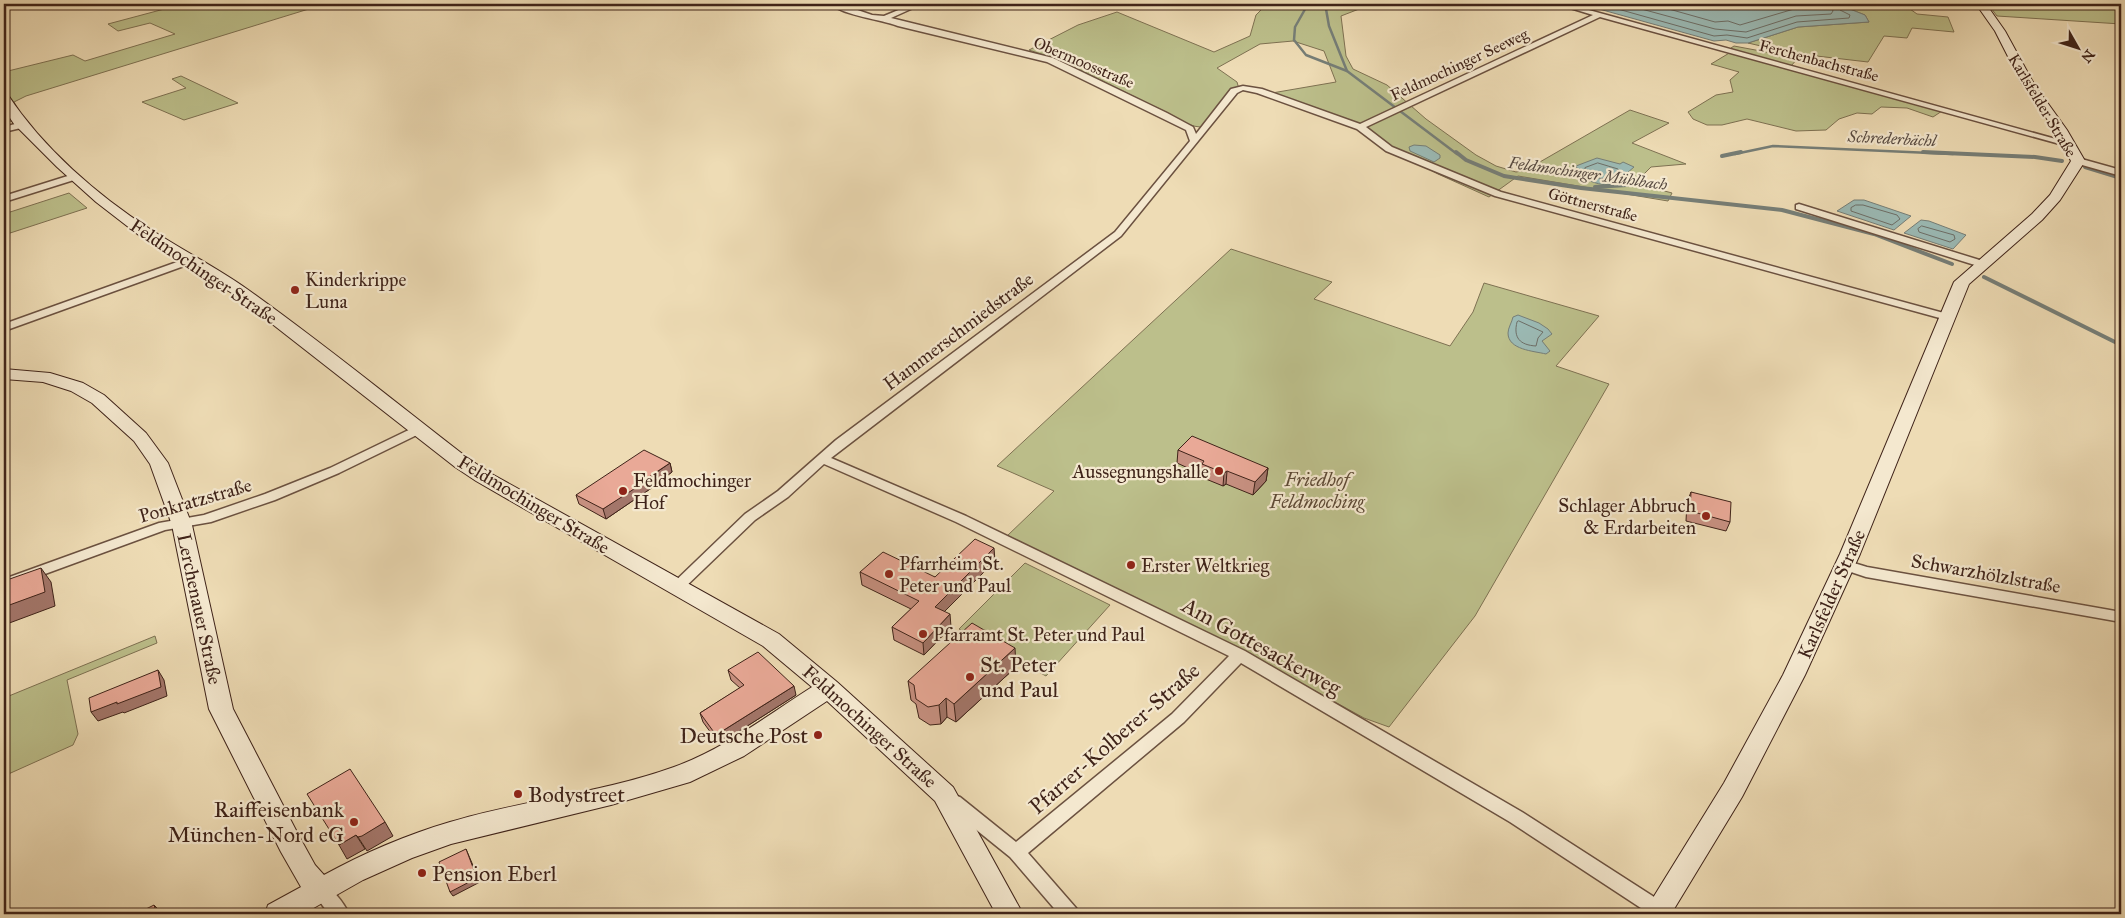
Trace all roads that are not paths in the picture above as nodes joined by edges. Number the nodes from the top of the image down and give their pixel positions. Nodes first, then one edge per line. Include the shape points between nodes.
1 (834, 4) edge
2 (919, 4) edge
3 (1560, 4) edge
4 (1981, 4) edge
5 (1599, 15) junction
6 (885, 18) junction
7 (1243, 88) joint
8 (4, 98) edge
9 (22, 125) junction
10 (1360, 127) junction
11 (4, 130) edge
12 (1194, 140) junction
13 (2070, 144) junction
14 (2078, 161) junction
15 (2121, 174) edge
16 (74, 178) junction
17 (4, 199) edge
18 (1800, 207) dead end
19 (191, 260) junction
20 (1982, 264) junction
21 (1947, 317) junction
22 (4, 328) edge
23 (4, 374) edge
24 (419, 429) junction
25 (824, 459) junction
26 (182, 525) junction
27 (1844, 565) junction
28 (4, 584) edge
29 (676, 587) junction
30 (2121, 617) edge
31 (1240, 655) junction
32 (829, 688) junction
33 (944, 794) junction
34 (1016, 852) junction
35 (320, 890) junction
36 (1658, 912) edge
37 (278, 914) edge
38 (340, 914) edge
39 (1010, 914) edge
40 (1070, 914) edge

1 - 6 street, Obermoosstraße via 860,14
2 - 6 street
3 - 5 street, Ferchenbachstraße
4 - 13 street, Karlsfelder Straße via 2000,31 2028,84
5 - 10 street, Feldmochinger Seeweg
5 - 13 street, Ferchenbachstraße
6 - 12 street, Obermoosstraße via 1050,60 1164,114 1190,129
7 - 10 street, Göttnerstraße
7 - 12 street, Hammerschmiedstraße via 1234,91
8 - 9 main road, Feldmochinger Straße
9 - 11 street
9 - 16 main road, Feldmochinger Straße
10 - 21 street, Göttnerstraße via 1389,149 1498,194
12 - 25 street, Hammerschmiedstraße via 1118,234 840,443
13 - 14 street, Karlsfelder Straße
14 - 15 street
14 - 20 street, Karlsfelder Straße via 2055,197 2037,217
16 - 17 street
16 - 19 main road, Feldmochinger Straße via 132,224
18 - 20 street
19 - 22 street
19 - 24 main road, Feldmochinger Straße via 274,316
20 - 21 street, Karlsfelder Straße via 1962,282
21 - 27 street, Karlsfelder Straße
23 - 26 main road, Lerchenauer Straße via 44,377 74,386 122,418 159,463
24 - 26 street, Ponkratzstraße via 281,494 207,520
24 - 29 main road, Feldmochinger Straße via 483,477
25 - 29 street, Hammerschmiedstraße via 750,517
25 - 31 street, Am Gottesackerweg via 961,519
26 - 28 street, Ponkratzstraße via 164,526
26 - 35 main road, Lerchenauer Straße via 221,709 290,844
27 - 30 street, Schwarzhölzlstraße via 1866,572
27 - 36 main road, Karlsfelder Straße via 1794,675 1733,790
29 - 32 main road, Feldmochinger Straße via 771,640
31 - 34 street, Pfarrer-Kolberer-Straße via 1178,718
31 - 36 street, Am Gottesackerweg via 1516,817
32 - 33 street, Feldmochinger Straße
32 - 35 street via 735,749 681,775 451,833 404,849
33 - 34 street
33 - 39 street, Feldmochinger Straße
34 - 40 street
35 - 37 main road
35 - 38 street, Lerchenauer Straße

